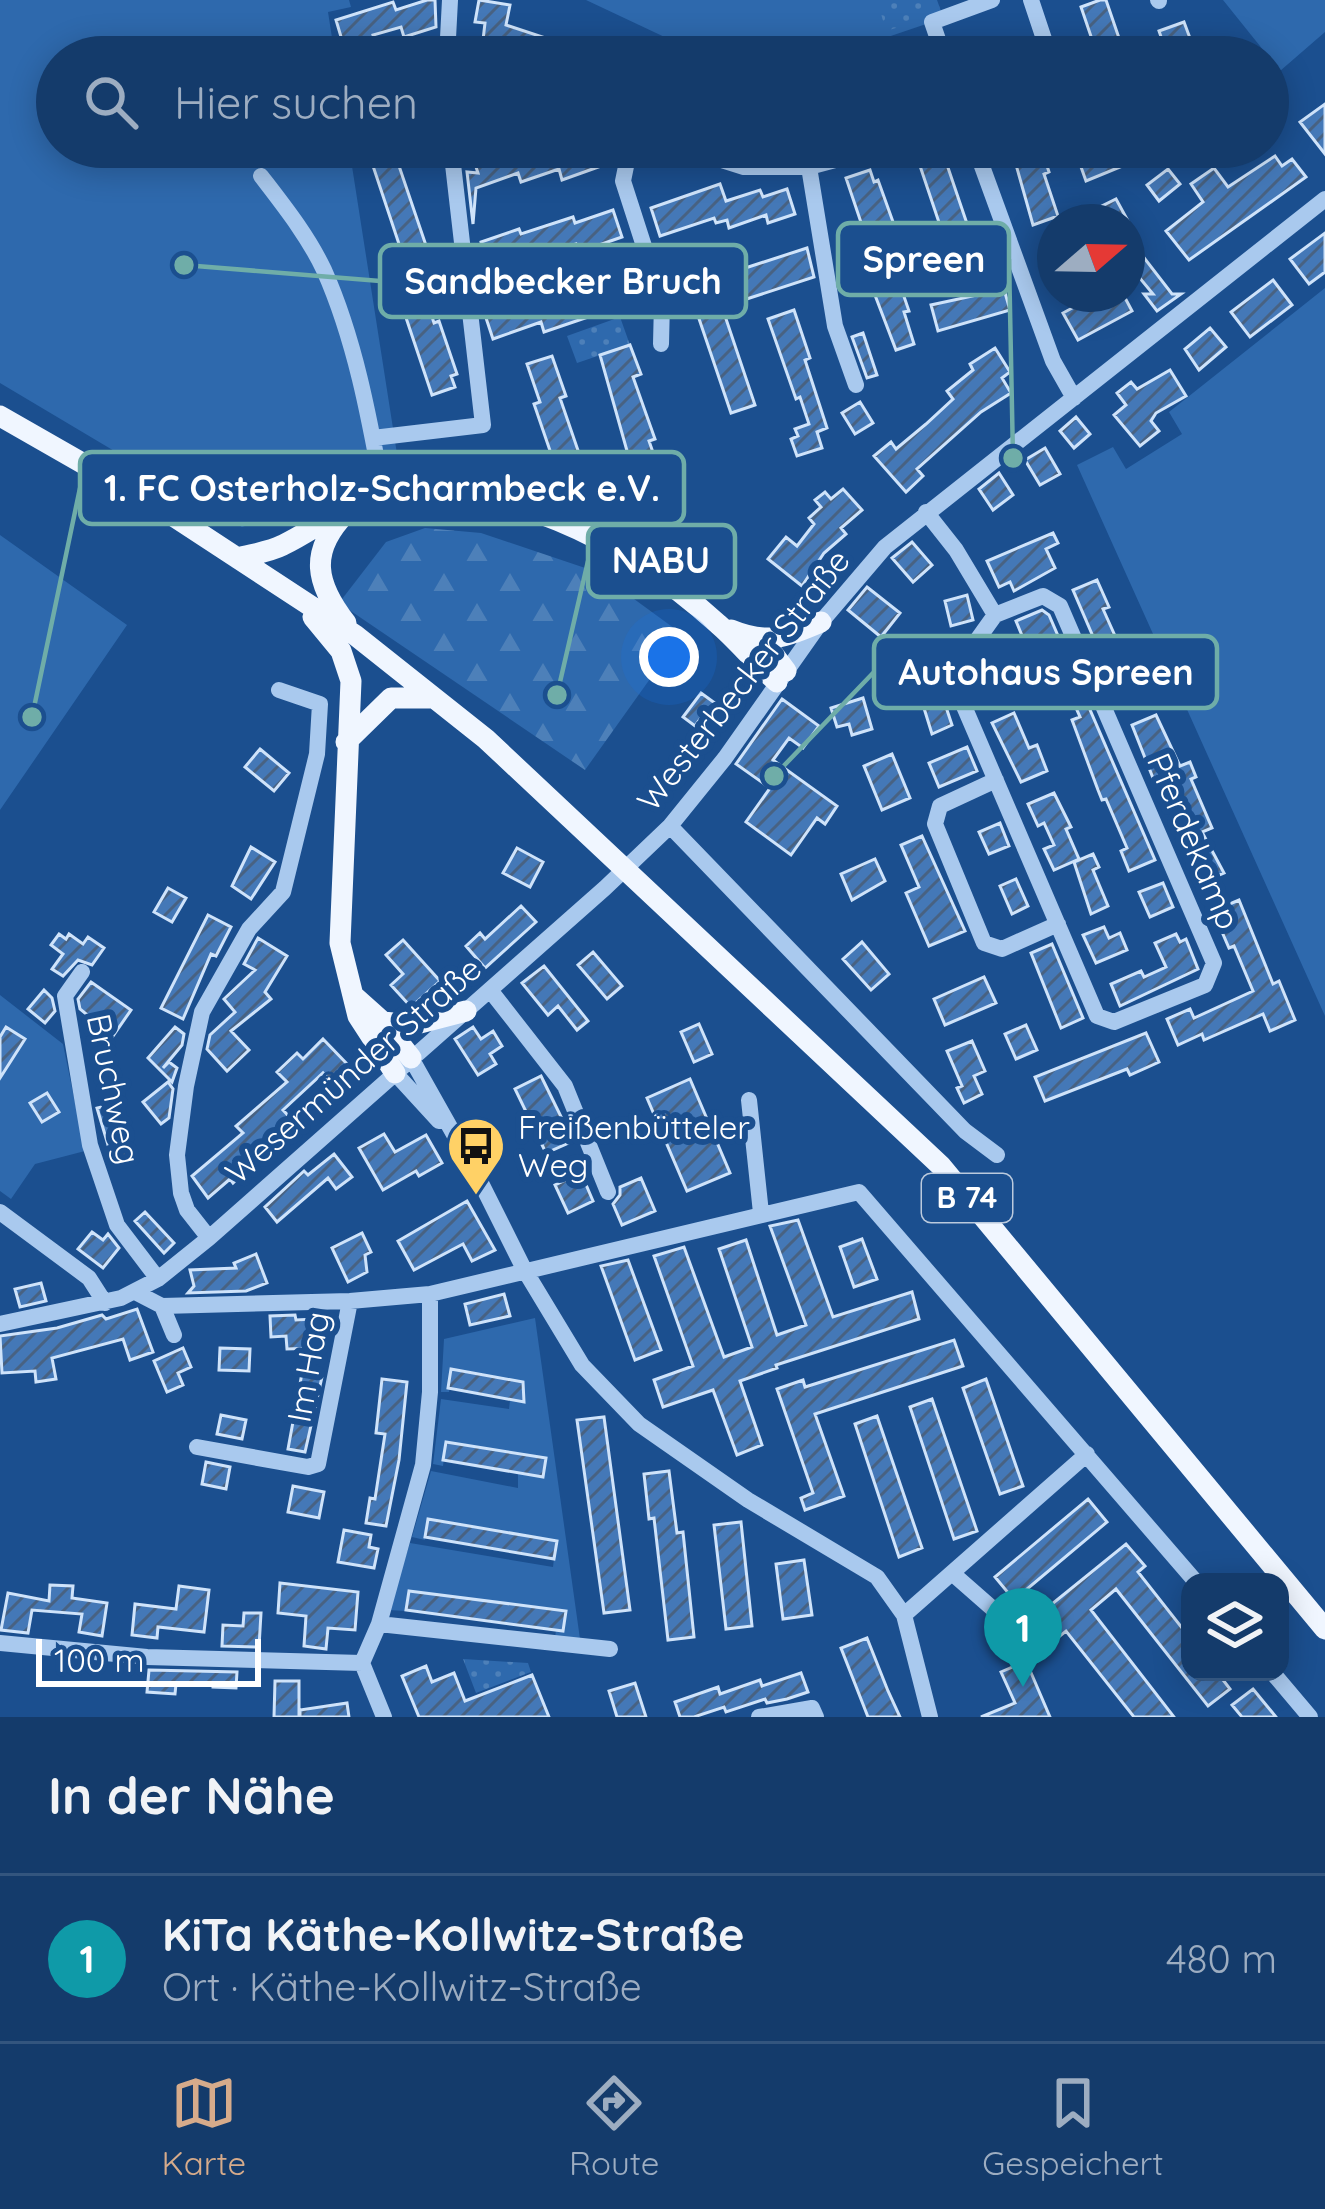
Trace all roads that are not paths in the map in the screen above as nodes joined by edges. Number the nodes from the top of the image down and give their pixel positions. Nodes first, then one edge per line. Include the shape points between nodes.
1 (450, 0) edge
2 (992, 0) edge
3 (1031, 0) edge
4 (448, 36) edge
5 (937, 36) edge
6 (1043, 36) edge
7 (453, 168) edge
8 (626, 168) edge
9 (808, 168) edge
10 (983, 168) edge
11 (261, 176) dead end
12 (1325, 199) edge
13 (662, 344) dead end
14 (856, 385) dead end
15 (1074, 398) junction
16 (0, 416) edge
17 (373, 438) junction
18 (384, 498) junction
19 (350, 508) junction
20 (926, 512) junction
21 (238, 558) junction
22 (293, 594) junction
23 (995, 615) junction
24 (821, 622) junction
25 (720, 625) junction
26 (355, 635) junction
27 (756, 640) junction
28 (782, 676) junction
29 (279, 690) dead end
30 (434, 698) junction
31 (346, 742) junction
32 (996, 780) junction
33 (670, 826) junction
34 (605, 888) joint
35 (1058, 924) junction
36 (82, 972) dead end
37 (490, 989) junction
38 (352, 996) junction
39 (466, 1011) junction
40 (383, 1022) junction
41 (403, 1065) junction
42 (749, 1100) dead end
43 (997, 1155) dead end
44 (608, 1192) dead end
45 (0, 1211) edge
46 (761, 1213) junction
47 (209, 1238) junction
48 (524, 1269) junction
49 (158, 1279) junction
50 (136, 1292) junction
51 (430, 1294) junction
52 (350, 1301) junction
53 (105, 1303) junction
54 (162, 1306) junction
55 (0, 1324) edge
56 (174, 1335) dead end
57 (197, 1447) dead end
58 (1088, 1454) junction
59 (952, 1573) junction
60 (1188, 1573) edge
61 (904, 1616) junction
62 (1001, 1616) dead end
63 (380, 1624) junction
64 (1325, 1629) edge
65 (0, 1643) edge
66 (610, 1649) dead end
67 (362, 1664) junction
68 (1280, 1681) edge
69 (384, 1717) edge
70 (759, 1717) edge
71 (816, 1717) edge
72 (930, 1717) edge
73 (1310, 1717) edge

1 - 4 street
2 - 5 street via 932,22
3 - 6 street
7 - 17 street via 483,425
8 - 13 street via 623,182 662,302
9 - 14 street via 835,326
10 - 15 street
11 - 17 street via 322,266
12 - 15 street, Westerbecker Straße
15 - 20 street, Westerbecker Straße
16 - 21 main road, B 74
17 - 18 street
18 - 19 main road
18 - 25 main road via 487,501 563,522 602,538
19 - 21 main road via 284,545
19 - 26 main road via 320,553 320,569 322,587
20 - 23 street
20 - 24 street, Westerbecker Straße
21 - 22 main road, B 74
22 - 26 main road, B 74
22 - 31 main road via 346,665
23 - 32 street, Pferdekamp via 970,650 957,690
23 - 35 street, Pferdekamp via 1043,596 1060,606 1214,963 1205,985 1114,1022 1097,1016
24 - 27 main road
24 - 28 street, Westerbecker Straße
25 - 27 main road
25 - 28 main road
26 - 30 main road, B 74
27 - 28 main road
28 - 33 street, Westerbecker Straße
29 - 47 street via 320,704 317,754 284,892 249,929 202,1012 177,1155 187,1210
30 - 31 main road via 391,698
30 - 64 main road, B 74 via 940,1166
31 - 38 main road via 340,943
32 - 35 street, Pferdekamp
32 - 35 street via 940,806 935,824 984,943 1003,949
33 - 34 street, Westerbecker Straße
33 - 43 street
34 - 37 street, Wesermünder Straße
36 - 49 street, Bruchweg via 65,996 90,1145 117,1225
37 - 39 street, Wesermünder Straße
37 - 44 street via 565,1086
38 - 40 main road
38 - 41 main road via 364,1026
39 - 40 main road via 412,1025
39 - 41 street, Wesermünder Straße
40 - 41 main road
41 - 47 street, Wesermünder Straße
41 - 48 street via 478,1177
42 - 46 street
45 - 53 street via 89,1278
46 - 48 street
46 - 58 street via 859,1192
47 - 49 street, Wesermünder Straße
48 - 51 street
48 - 61 street via 582,1365 639,1424 877,1577
49 - 50 street, Wesermünder Straße
50 - 53 street, Wesermünder Straße
50 - 54 street
51 - 52 street
51 - 63 street via 423,1465
52 - 54 street
52 - 57 street, Im Hag via 318,1463
53 - 55 street, Wesermünder Straße
54 - 56 street
58 - 59 street
58 - 60 street
59 - 61 street
59 - 62 street
61 - 72 street
63 - 66 street
63 - 67 street
65 - 67 street via 146,1658
67 - 69 street
68 - 73 street
70 - 71 street via 812,1708

